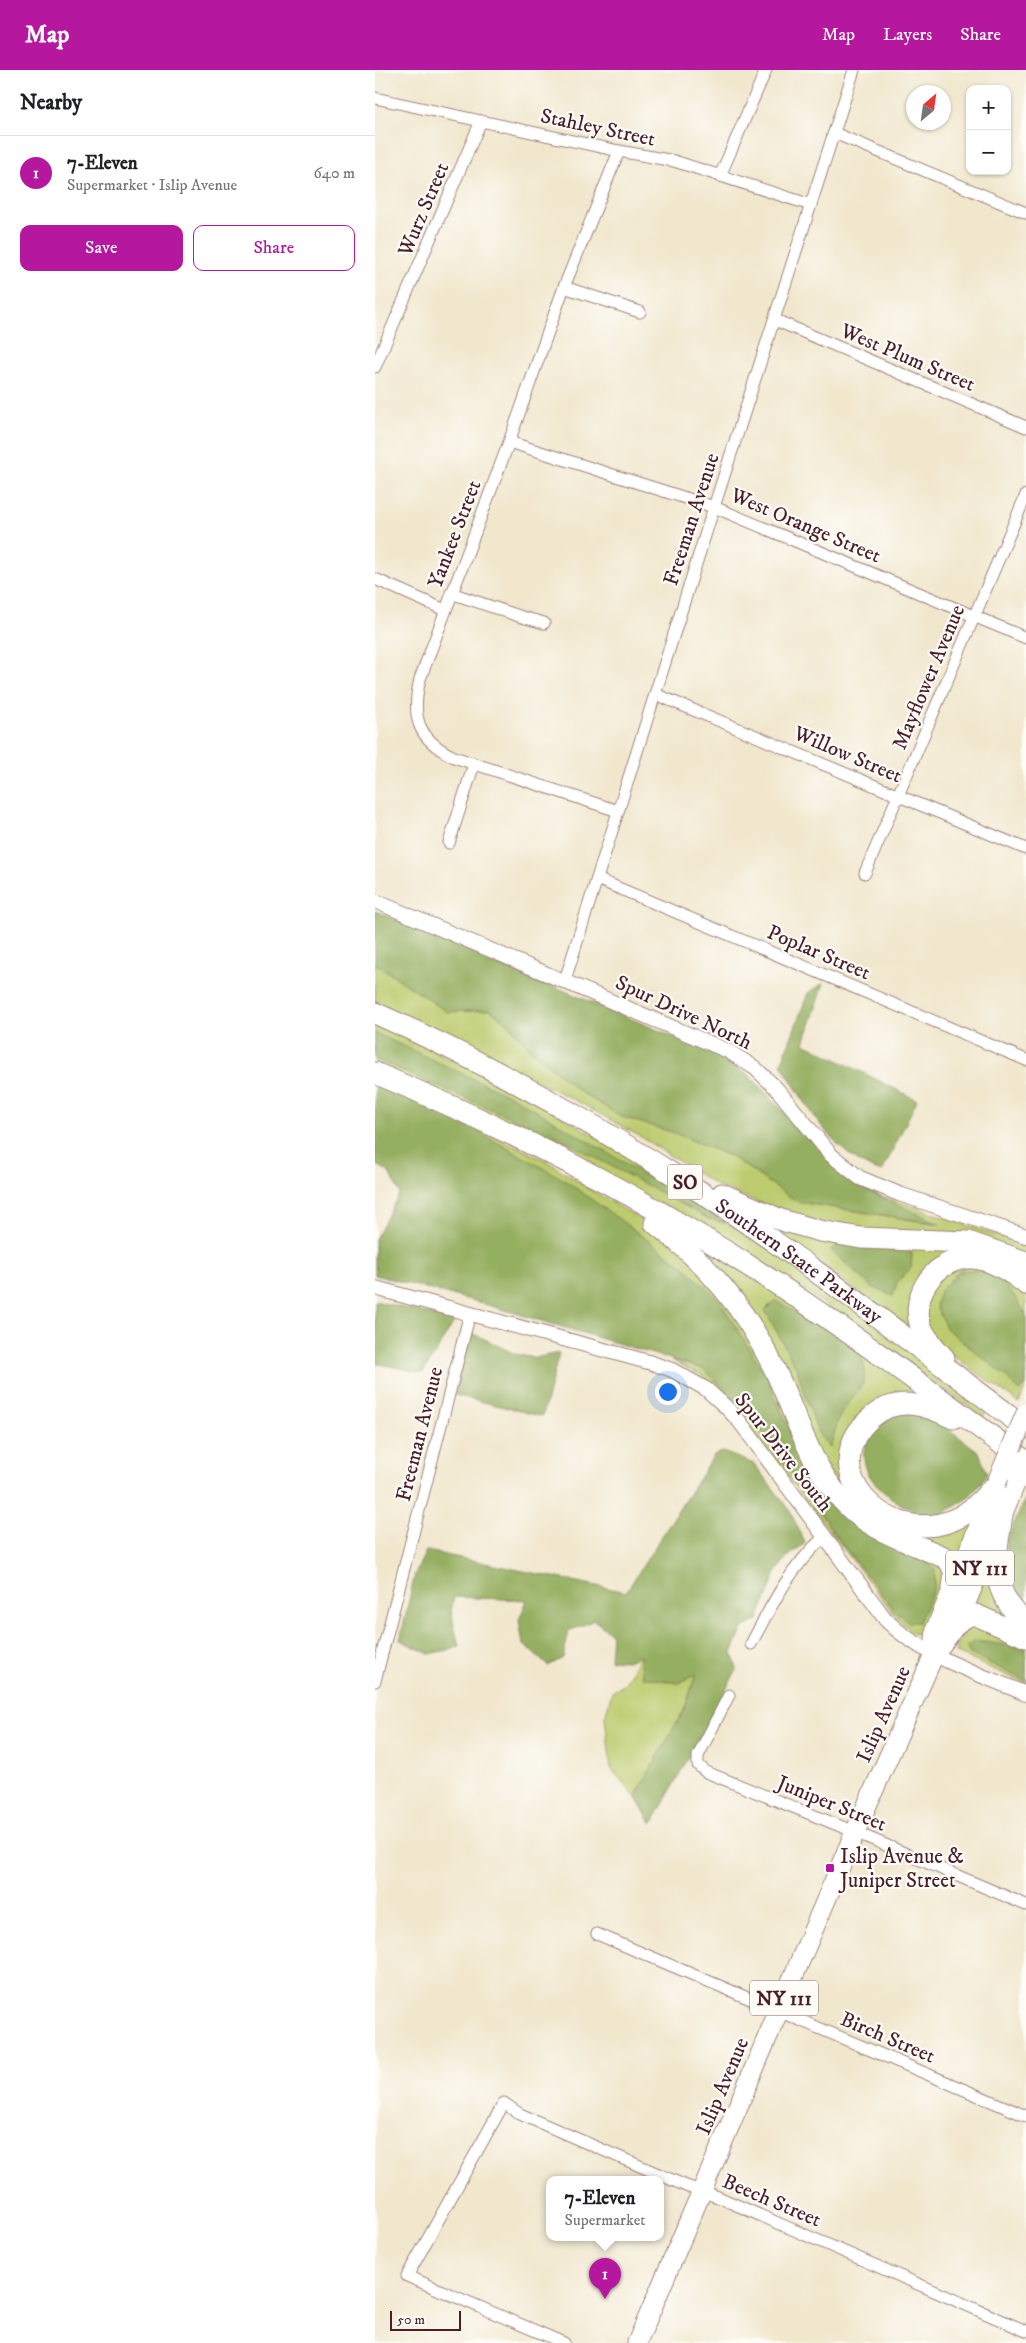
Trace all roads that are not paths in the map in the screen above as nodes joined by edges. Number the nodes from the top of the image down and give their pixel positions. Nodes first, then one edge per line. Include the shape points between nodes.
1 (766, 70) edge
2 (855, 70) edge
3 (375, 98) edge
4 (481, 121) junction
5 (834, 133) junction
6 (619, 151) junction
7 (720, 176) junction
8 (811, 205) junction
9 (1026, 213) edge
10 (565, 286) junction
11 (639, 312) dead end
12 (775, 320) junction
13 (375, 367) edge
14 (1026, 427) edge
15 (509, 442) junction
16 (1026, 494) edge
17 (714, 507) junction
18 (375, 579) edge
19 (451, 593) junction
20 (445, 610) junction
21 (974, 616) junction
22 (544, 622) dead end
23 (1026, 638) edge
24 (655, 694) junction
25 (474, 764) junction
26 (900, 796) junction
27 (618, 811) junction
28 (449, 843) dead end
29 (1026, 849) edge
30 (865, 874) dead end
31 (597, 879) junction
32 (375, 901) edge
33 (565, 980) junction
34 (375, 1013) edge
35 (1026, 1060) edge
36 (375, 1072) edge
37 (629, 1147) junction
38 (544, 1151) junction
39 (1026, 1236) edge
40 (1026, 1262) edge
41 (1026, 1284) edge
42 (375, 1288) edge
43 (470, 1313) junction
44 (971, 1388) junction
45 (1026, 1413) edge
46 (1026, 1428) edge
47 (996, 1440) junction
48 (1023, 1466) edge
49 (996, 1484) junction
50 (1003, 1515) junction
51 (824, 1537) junction
52 (953, 1588) junction
53 (957, 1622) junction
54 (1026, 1623) edge
55 (1026, 1637) edge
56 (751, 1644) dead end
57 (934, 1655) junction
58 (375, 1681) edge
59 (1026, 1694) edge
60 (729, 1695) dead end
61 (855, 1832) junction
62 (1026, 1905) edge
63 (597, 1934) dead end
64 (779, 2010) junction
65 (1026, 2116) edge
66 (663, 2176) edge
67 (664, 2176) edge
68 (701, 2191) junction
69 (1026, 2331) edge
70 (564, 2343) edge
71 (637, 2343) edge

1 - 7 street
2 - 5 street, Freeman Avenue
3 - 4 street, Stahley Street
4 - 6 street, Stahley Street
4 - 13 street, Wurz Street
5 - 8 street, Freeman Avenue
5 - 9 street
6 - 7 street, Stahley Street via 674,161
6 - 10 street, Yankee Street
7 - 8 street, Stahley Street
8 - 12 street, Freeman Avenue
10 - 11 street
10 - 15 street, Yankee Street
12 - 14 street, West Plum Street
12 - 17 street, Freeman Avenue
15 - 17 street, West Orange Street
15 - 19 street, Yankee Street
16 - 21 street, Mayflower Avenue
17 - 21 street, West Orange Street
17 - 24 street, Freeman Avenue
18 - 20 street
19 - 20 street, Yankee Street
19 - 22 street
20 - 25 street, Yankee Street via 420,679 415,711 427,737 440,750
21 - 23 street, West Orange Street
21 - 26 street, Mayflower Avenue
24 - 26 street, Willow Street
24 - 27 street, Freeman Avenue
25 - 27 street, Yankee Street
25 - 28 street
26 - 29 street, Willow Street
26 - 30 street, Mayflower Avenue
27 - 31 street, Freeman Avenue
31 - 33 street, Freeman Avenue
31 - 35 street, Poplar Street
32 - 33 street, Spur Drive North
33 - 39 street, Spur Drive North via 745,1061 776,1088 831,1155 859,1178
34 - 37 highway, Southern State Parkway / SO via 467,1057
36 - 38 highway, Southern State Parkway / SO
37 - 40 highway via 781,1220 861,1238 969,1242
37 - 44 highway, Southern State Parkway / SO via 756,1229
38 - 47 highway, Southern State Parkway / SO via 683,1226 756,1271 902,1369
38 - 52 highway via 655,1223 685,1246 713,1274 758,1336 819,1471 835,1494 853,1512 877,1528 946,1558 955,1573
41 - 44 highway via 1009,1270 973,1258 955,1260 928,1280 920,1296 921,1327 930,1343
42 - 43 street, Spur Drive South
43 - 51 street, Spur Drive South via 652,1363 706,1389 740,1422
43 - 58 street, Freeman Avenue
44 - 46 highway, Southern State Parkway / SO
45 - 49 main road, Islip Avenue / NY 111, bridge
47 - 48 highway, Southern State Parkway / SO
47 - 49 highway via 930,1407 912,1403 880,1411 866,1422 850,1453 851,1472 857,1489 869,1506 900,1524 938,1525 953,1520 969,1511
48 - 50 main road, Islip Avenue / NY 111
49 - 52 main road, Islip Avenue / NY 111
50 - 53 main road, Islip Avenue / NY 111
50 - 54 highway via 995,1560 997,1577 1012,1611
51 - 56 street via 783,1583
51 - 57 street, Spur Drive South via 886,1620 901,1635
52 - 57 main road, Islip Avenue / NY 111 via 936,1628
53 - 55 highway via 969,1615 977,1615
53 - 57 main road, Islip Avenue / NY 111
57 - 59 street, Spur Drive South
57 - 61 main road, Islip Avenue / NY 111
60 - 61 street, Juniper Street via 698,1756 698,1765 706,1772
61 - 62 street, Juniper Street
61 - 64 main road, Islip Avenue / NY 111
63 - 64 street, Birch Street
64 - 65 street, Birch Street
64 - 68 main road, Islip Avenue / NY 111
66 - 70 street, Beech Street via 504,2104 407,2276
67 - 68 street, Beech Street
68 - 69 street, Beech Street
68 - 71 main road, Islip Avenue / NY 111

